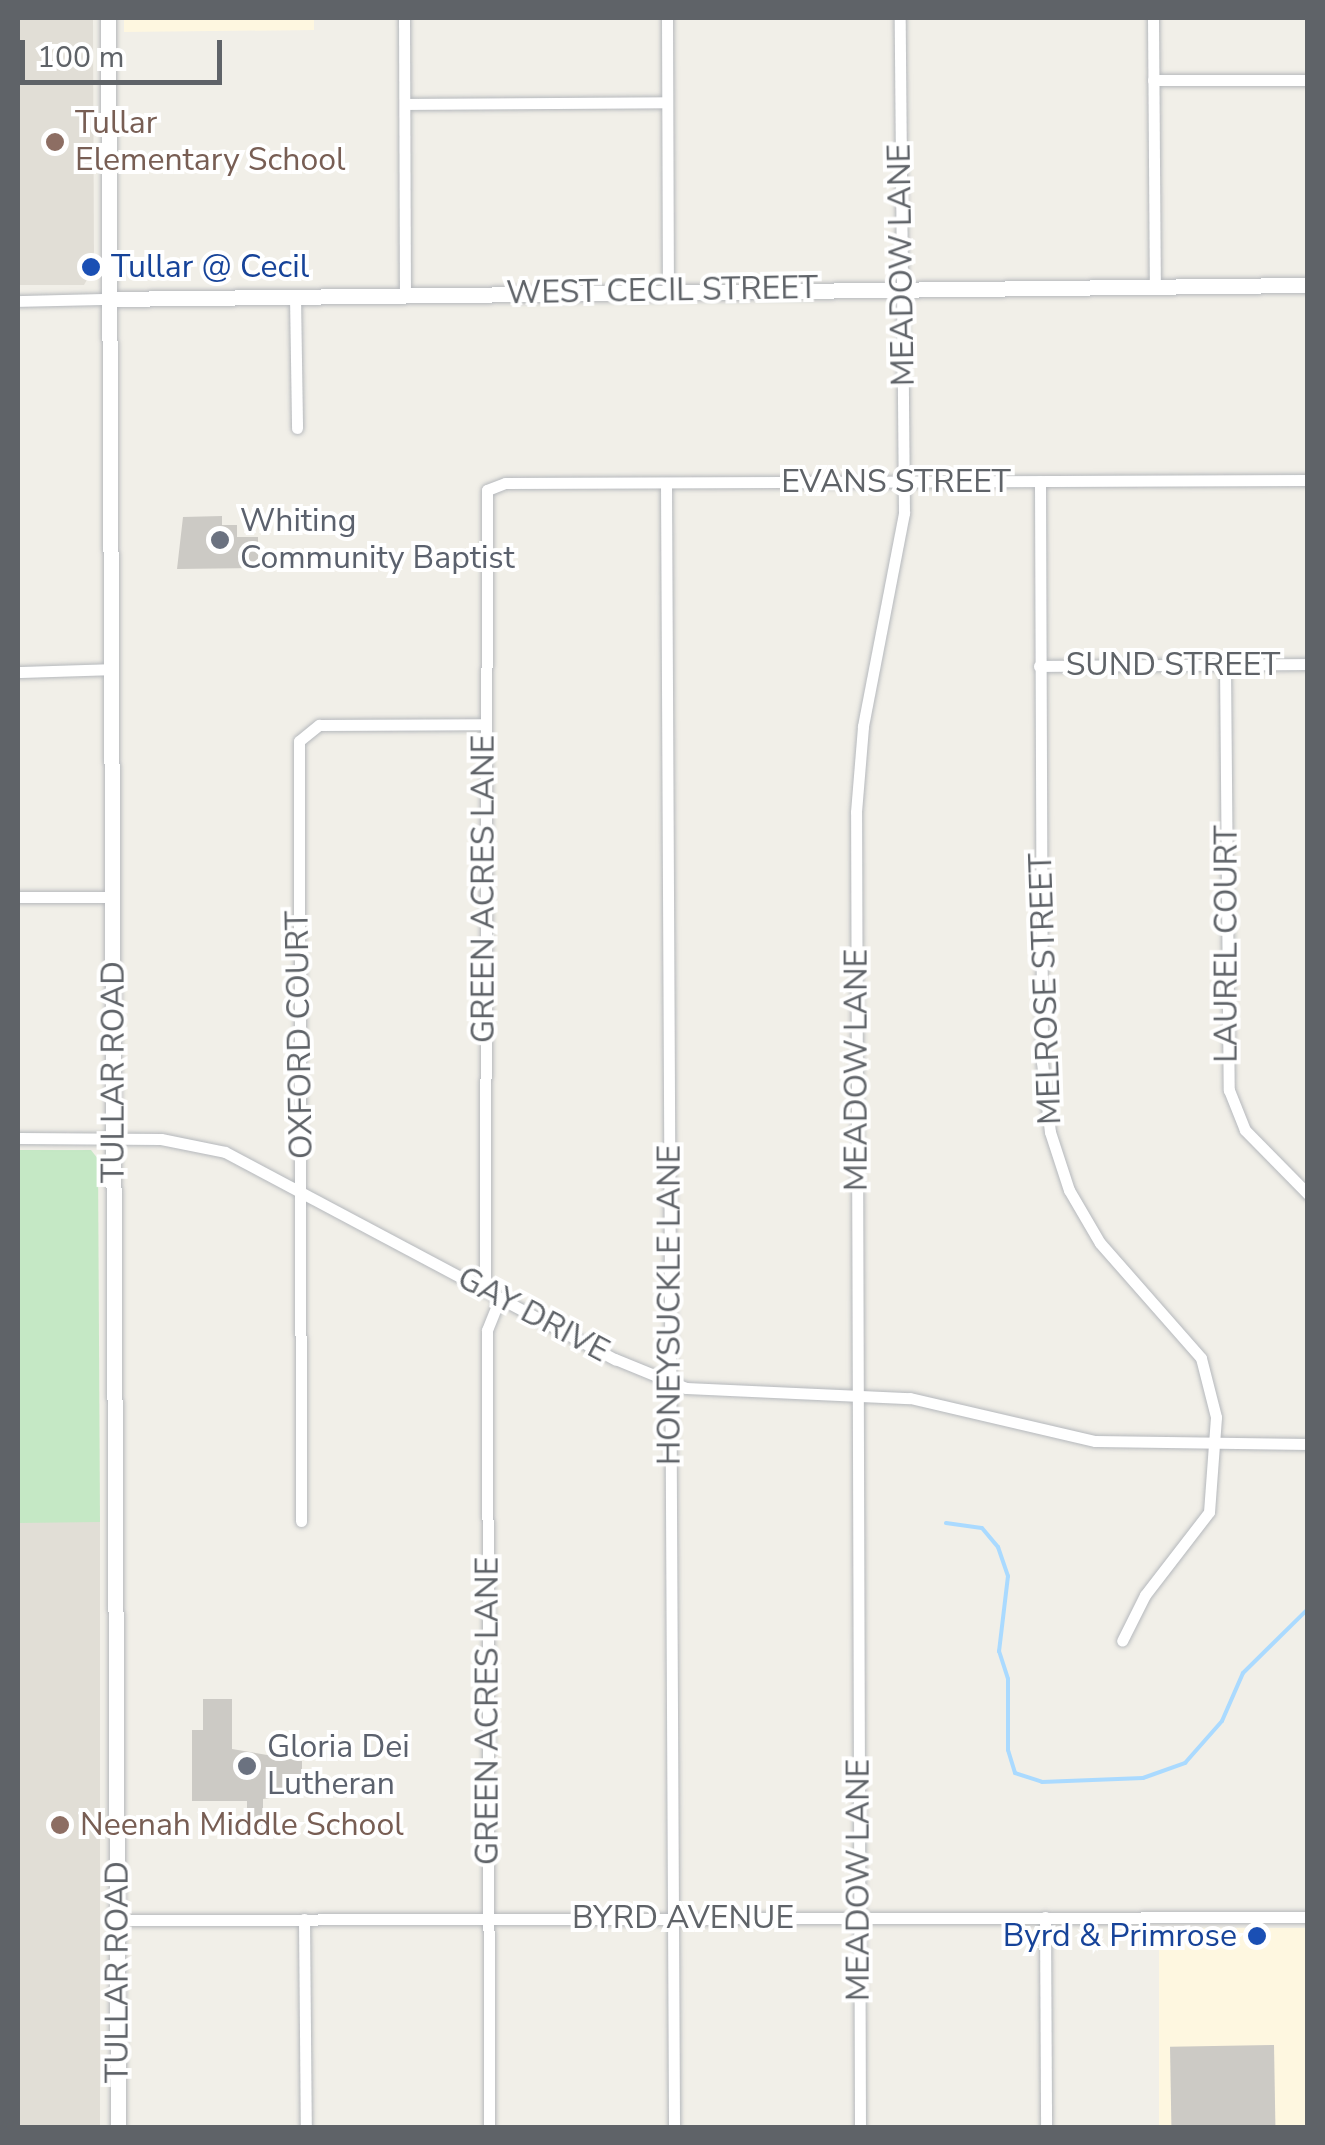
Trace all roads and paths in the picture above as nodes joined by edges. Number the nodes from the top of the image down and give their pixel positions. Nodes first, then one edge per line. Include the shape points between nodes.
1 (108, 18) edge
2 (404, 18) edge
3 (666, 18) edge
4 (900, 18) edge
5 (1153, 18) edge
6 (1154, 80) junction
7 (1308, 80) edge
8 (666, 102) junction
9 (405, 104) junction
10 (1308, 285) edge
11 (1155, 286) junction
12 (902, 288) junction
13 (668, 291) junction
14 (405, 295) junction
15 (295, 296) junction
16 (18, 300) edge
17 (107, 300) junction
18 (296, 428) dead end
19 (1308, 480) edge
20 (906, 481) junction
21 (1040, 481) junction
22 (666, 483) junction
23 (487, 490) joint
24 (1225, 664) junction
25 (1308, 664) edge
26 (1039, 666) junction
27 (111, 669) junction
28 (18, 672) edge
29 (484, 724) junction
30 (18, 897) edge
31 (113, 897) junction
32 (18, 1138) edge
33 (113, 1140) junction
34 (302, 1188) junction
35 (1308, 1194) edge
36 (485, 1289) junction
37 (500, 1297) junction
38 (670, 1383) junction
39 (857, 1396) junction
40 (1217, 1444) junction
41 (1308, 1444) edge
42 (301, 1521) dead end
43 (1122, 1641) dead end
44 (1045, 1917) junction
45 (1308, 1917) edge
46 (488, 1918) junction
47 (672, 1918) junction
48 (304, 1919) junction
49 (858, 1919) junction
50 (119, 1920) junction
51 (118, 2128) edge
52 (306, 2128) edge
53 (489, 2128) edge
54 (674, 2128) edge
55 (860, 2128) edge
56 (1046, 2128) edge

1 - 17 main road, TULLAR ROAD
2 - 9 street
3 - 8 street
4 - 12 street, MEADOW LANE
5 - 6 street
6 - 7 street
6 - 11 street
8 - 9 street
8 - 13 street
9 - 14 street
10 - 11 main road, WEST CECIL STREET
11 - 12 main road, WEST CECIL STREET
12 - 13 main road, WEST CECIL STREET
12 - 20 street, MEADOW LANE
13 - 14 main road, WEST CECIL STREET
14 - 15 main road, WEST CECIL STREET
15 - 17 main road, WEST CECIL STREET
15 - 18 street
16 - 17 street, WEST CECIL STREET
17 - 27 main road, TULLAR ROAD
19 - 21 street, EVANS STREET
20 - 21 street, EVANS STREET
20 - 22 street, EVANS STREET
20 - 39 street, MEADOW LANE via 900,567 857,779
21 - 26 street, MELROSE STREET
22 - 23 street, EVANS STREET via 506,483
22 - 38 street, HONEYSUCKLE LANE
23 - 29 street, GREEN ACRES LANE
24 - 25 street, SUND STREET
24 - 26 street, SUND STREET
24 - 35 street, LAUREL COURT via 1229,1090 1245,1130
26 - 40 street, MELROSE STREET via 1050,1132 1069,1190 1100,1243 1201,1358 1214,1398
27 - 28 street
27 - 31 main road, TULLAR ROAD
29 - 34 street, OXFORD COURT via 319,725 300,736
29 - 36 street, GREEN ACRES LANE
30 - 31 street
31 - 33 main road, TULLAR ROAD
32 - 33 street, GAY DRIVE
33 - 34 street, GAY DRIVE via 202,1145
33 - 50 main road, TULLAR ROAD
34 - 36 street, GAY DRIVE
34 - 42 street, OXFORD COURT
36 - 37 street, GAY DRIVE
37 - 38 street, GAY DRIVE
37 - 46 street, GREEN ACRES LANE via 487,1330
38 - 39 street, GAY DRIVE via 725,1395
38 - 47 street, HONEYSUCKLE LANE
39 - 40 street, GAY DRIVE via 940,1402 1096,1440
39 - 49 street, MEADOW LANE
40 - 41 street, GAY DRIVE
40 - 43 street, MELROSE STREET via 1209,1512 1144,1595
44 - 45 street, BYRD AVENUE
44 - 49 street, BYRD AVENUE
44 - 56 street
46 - 47 street, BYRD AVENUE
46 - 48 street, BYRD AVENUE
46 - 53 street, GREEN ACRES LANE
47 - 49 street, BYRD AVENUE
47 - 54 street, HONEYSUCKLE LANE
48 - 50 street, BYRD AVENUE
48 - 52 street
49 - 55 street, MEADOW LANE
50 - 51 main road, TULLAR ROAD

